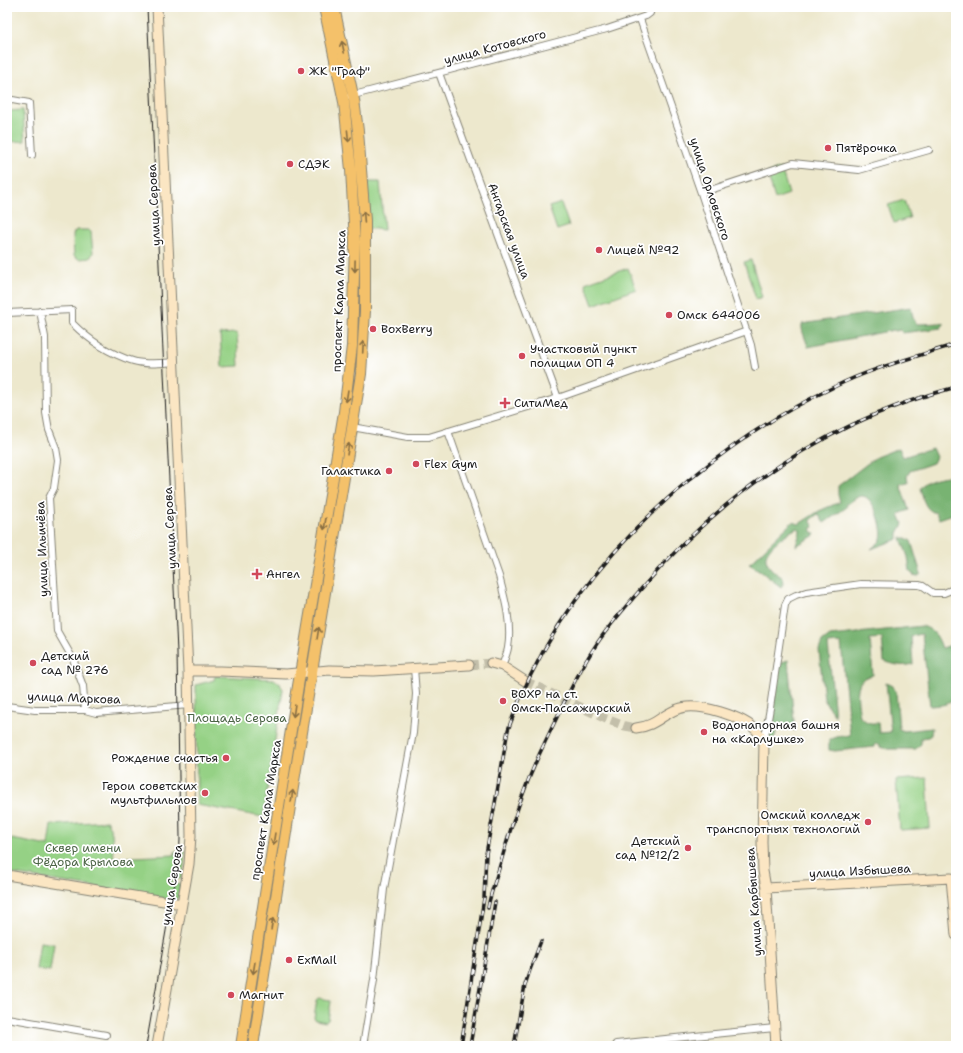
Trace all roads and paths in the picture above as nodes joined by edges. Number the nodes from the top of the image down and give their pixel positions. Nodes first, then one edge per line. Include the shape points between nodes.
1 (157, 7) edge
2 (324, 7) edge
3 (334, 7) edge
4 (650, 10) edge
5 (640, 19) junction
6 (439, 73) junction
7 (348, 96) junction
8 (7, 99) edge
9 (929, 150) dead end
10 (32, 154) dead end
11 (701, 193) junction
12 (40, 311) junction
13 (7, 313) edge
14 (747, 331) junction
15 (174, 362) junction
16 (755, 367) dead end
17 (558, 398) junction
18 (352, 427) junction
19 (448, 431) junction
20 (956, 588) edge
21 (491, 663) tunnel mouth
22 (468, 665) tunnel mouth
23 (502, 666) junction
24 (414, 668) junction
25 (188, 671) junction
26 (312, 671) junction
27 (300, 672) junction
28 (525, 681) tunnel mouth
29 (189, 705) junction
30 (7, 706) edge
31 (86, 710) junction
32 (636, 728) tunnel mouth
33 (764, 743) junction
34 (269, 873) junction
35 (7, 875) edge
36 (280, 875) junction
37 (954, 878) edge
38 (766, 888) junction
39 (182, 904) junction
40 (956, 935) edge
41 (7, 1018) edge
42 (775, 1028) junction
43 (106, 1035) dead end
44 (672, 1038) junction
45 (157, 1046) edge
46 (241, 1046) edge
47 (253, 1046) edge
48 (363, 1046) edge
49 (616, 1046) edge
50 (673, 1046) edge
51 (776, 1046) edge

1 - 15 street, улица Серова
2 - 7 main road, проспект Карла Маркса
7 -> 3 main road, проспект Карла Маркса
4 - 5 street, улица Котовского
5 - 6 street, улица Котовского
5 - 11 street, улица Орловского
6 - 7 street, улица Котовского
6 - 17 street, Ангарская улица
18 -> 7 main road, проспект Карла Маркса via 361,374 366,248 358,131
7 -> 27 main road, проспект Карла Маркса via 355,222 352,346 344,412
8 - 10 street via 29,103
9 - 11 street via 859,170 793,163
11 - 14 street, улица Орловского
12 - 13 street
12 - 15 street via 72,310 72,323 86,337 133,361
12 - 31 street, улица Ильичёва via 45,337 46,413 58,460 54,488 49,498 57,631 78,672 83,686
14 - 16 street, улица Орловского
14 - 17 street
15 - 25 street, улица Серова
17 - 19 street
18 - 19 street via 422,438
26 -> 18 main road, проспект Карла Маркса
19 - 23 street via 504,597 509,638
20 - 33 street, улица Карбышева via 944,593 933,593 919,585 861,584 788,598
21 - 23 street
22 - 24 street
23 - 28 street
24 - 26 street
24 - 48 street via 416,694 413,733 384,889 374,980
25 - 27 street via 286,674
25 - 29 street, улица Серова
26 - 27 street
36 -> 26 main road, проспект Карла Маркса
27 -> 34 main road, проспект Карла Маркса
29 - 31 street, улица Маркова via 96,712
29 - 39 street, улица Серова via 191,854
30 - 31 street, улица Маркова via 35,710
32 - 33 street via 646,727 678,708 688,706 704,708 750,725 759,733
33 - 38 street, улица Карбышева via 762,842
34 - 36 main road
34 -> 46 main road, проспект Карла Маркса
35 - 39 street
47 -> 36 main road, проспект Карла Маркса
37 - 38 street, улица Избышева
37 - 40 street
38 - 42 street, улица Карбышева
39 - 45 street, улица Серова
41 - 43 street
42 - 44 street
42 - 51 street, улица Карбышева
44 - 49 street
44 - 50 street

